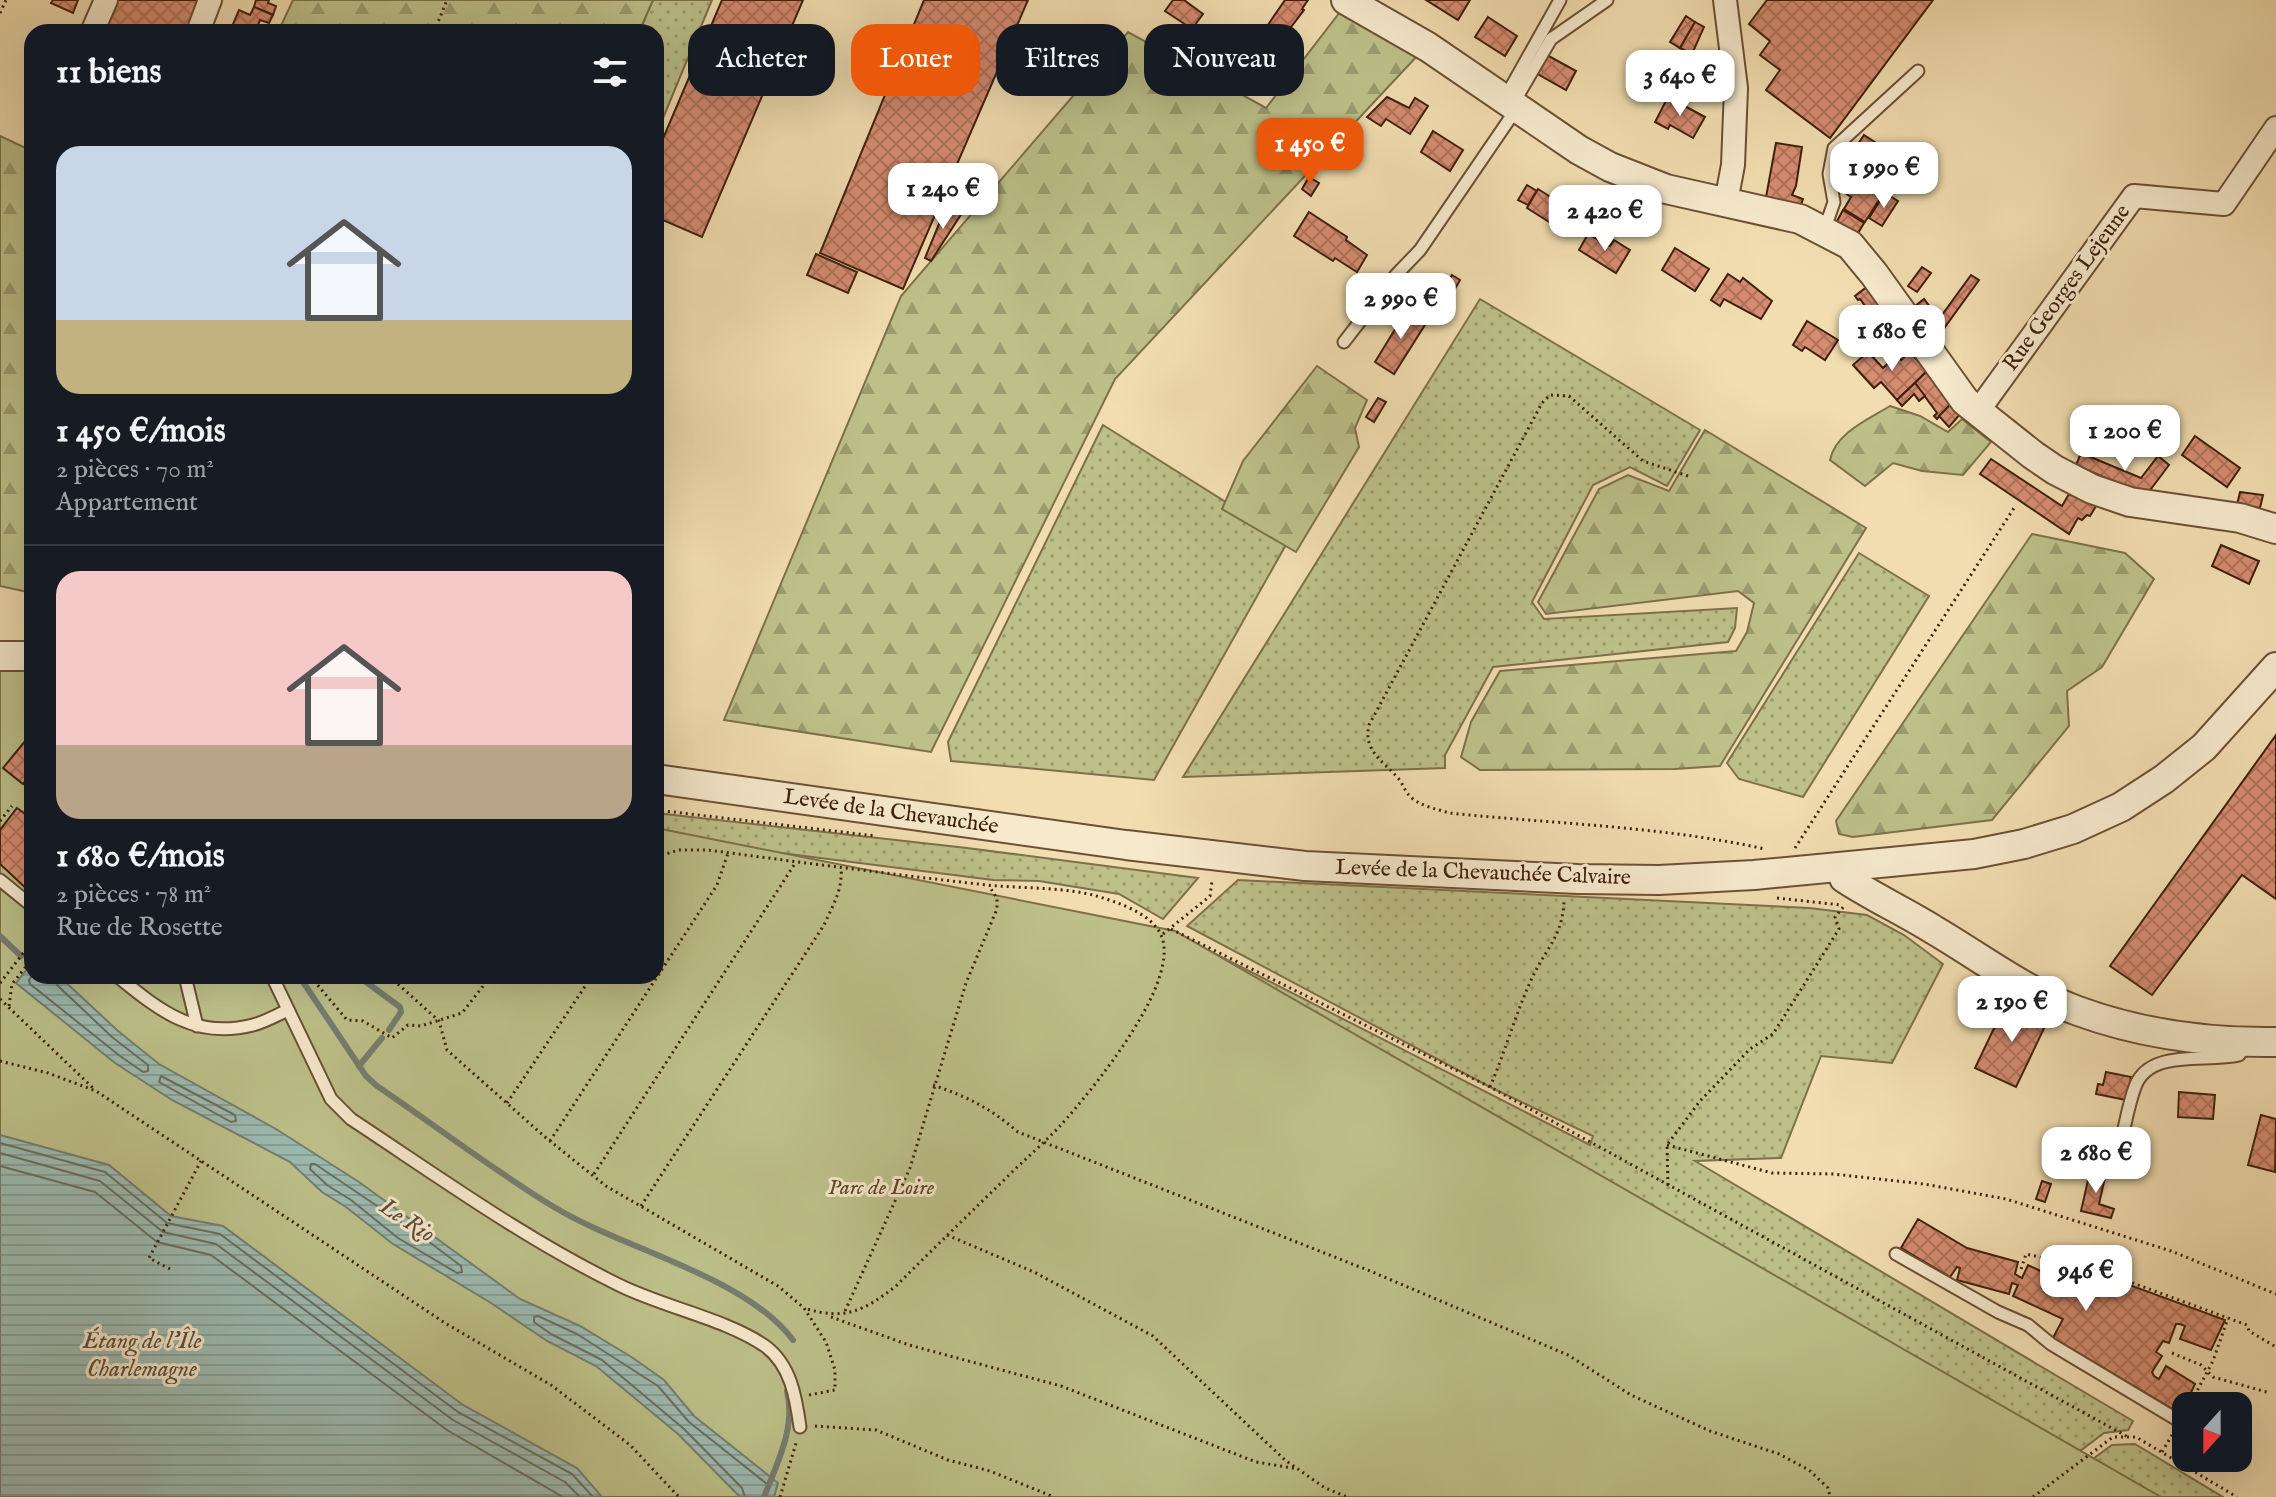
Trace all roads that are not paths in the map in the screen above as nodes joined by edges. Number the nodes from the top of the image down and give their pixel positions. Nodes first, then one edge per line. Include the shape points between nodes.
1 (106, 0) edge
2 (210, 0) edge
3 (1346, 0) edge
4 (1560, 0) edge
5 (1607, 0) edge
6 (1725, 0) edge
7 (96, 24) edge
8 (201, 24) edge
9 (1918, 71) dead end
10 (1512, 104) junction
11 (2276, 128) edge
12 (1726, 202) junction
13 (1824, 232) junction
14 (1344, 342) dead end
15 (1978, 411) junction
16 (2276, 529) edge
17 (0, 656) edge
18 (24, 656) edge
19 (2276, 667) edge
20 (664, 780) edge
21 (1126, 845) joint
22 (1842, 868) junction
23 (0, 880) edge
24 (24, 900) edge
25 (127, 984) edge
26 (187, 984) edge
27 (276, 984) edge
28 (288, 1010) junction
29 (197, 1026) junction
30 (2245, 1042) junction
31 (2276, 1042) edge
32 (2122, 1137) dead end
33 (1896, 1254) dead end
34 (2172, 1417) edge
35 (800, 1427) road end

1 - 7 street
2 - 8 street
3 - 10 street
4 - 10 lane
5 - 10 lane via 1551,39
6 - 12 street via 1736,88
9 - 13 lane via 1834,148 1829,174 1834,202
10 - 12 street via 1610,167 1666,189
10 - 14 lane via 1420,250
11 - 15 street, Rue Georges Lejeune via 2224,204 2134,196
12 - 13 street via 1800,219
13 - 15 street via 1850,245 1965,401
15 - 16 street via 2033,455 2092,489 2130,502 2240,518
17 - 18 street
19 - 22 street, Levée de la Chevauchée Calvaire via 2204,747 2121,807 2024,844
20 - 21 street, Levée de la Chevauchée
21 - 22 street, Levée de la Chevauchée Calvaire via 1305,866 1578,879 1659,880
22 - 30 street via 1844,878 1867,894 2076,1011 2172,1035
23 - 24 lane
25 - 29 lane via 180,1022
26 - 29 lane
27 - 28 lane
28 - 29 lane via 254,1025
28 - 35 lane via 331,1099 351,1119 552,1251 622,1287 767,1347 794,1387
30 - 31 street
30 - 32 lane via 2239,1055 2149,1067 2135,1086
33 - 34 lane via 2028,1325

